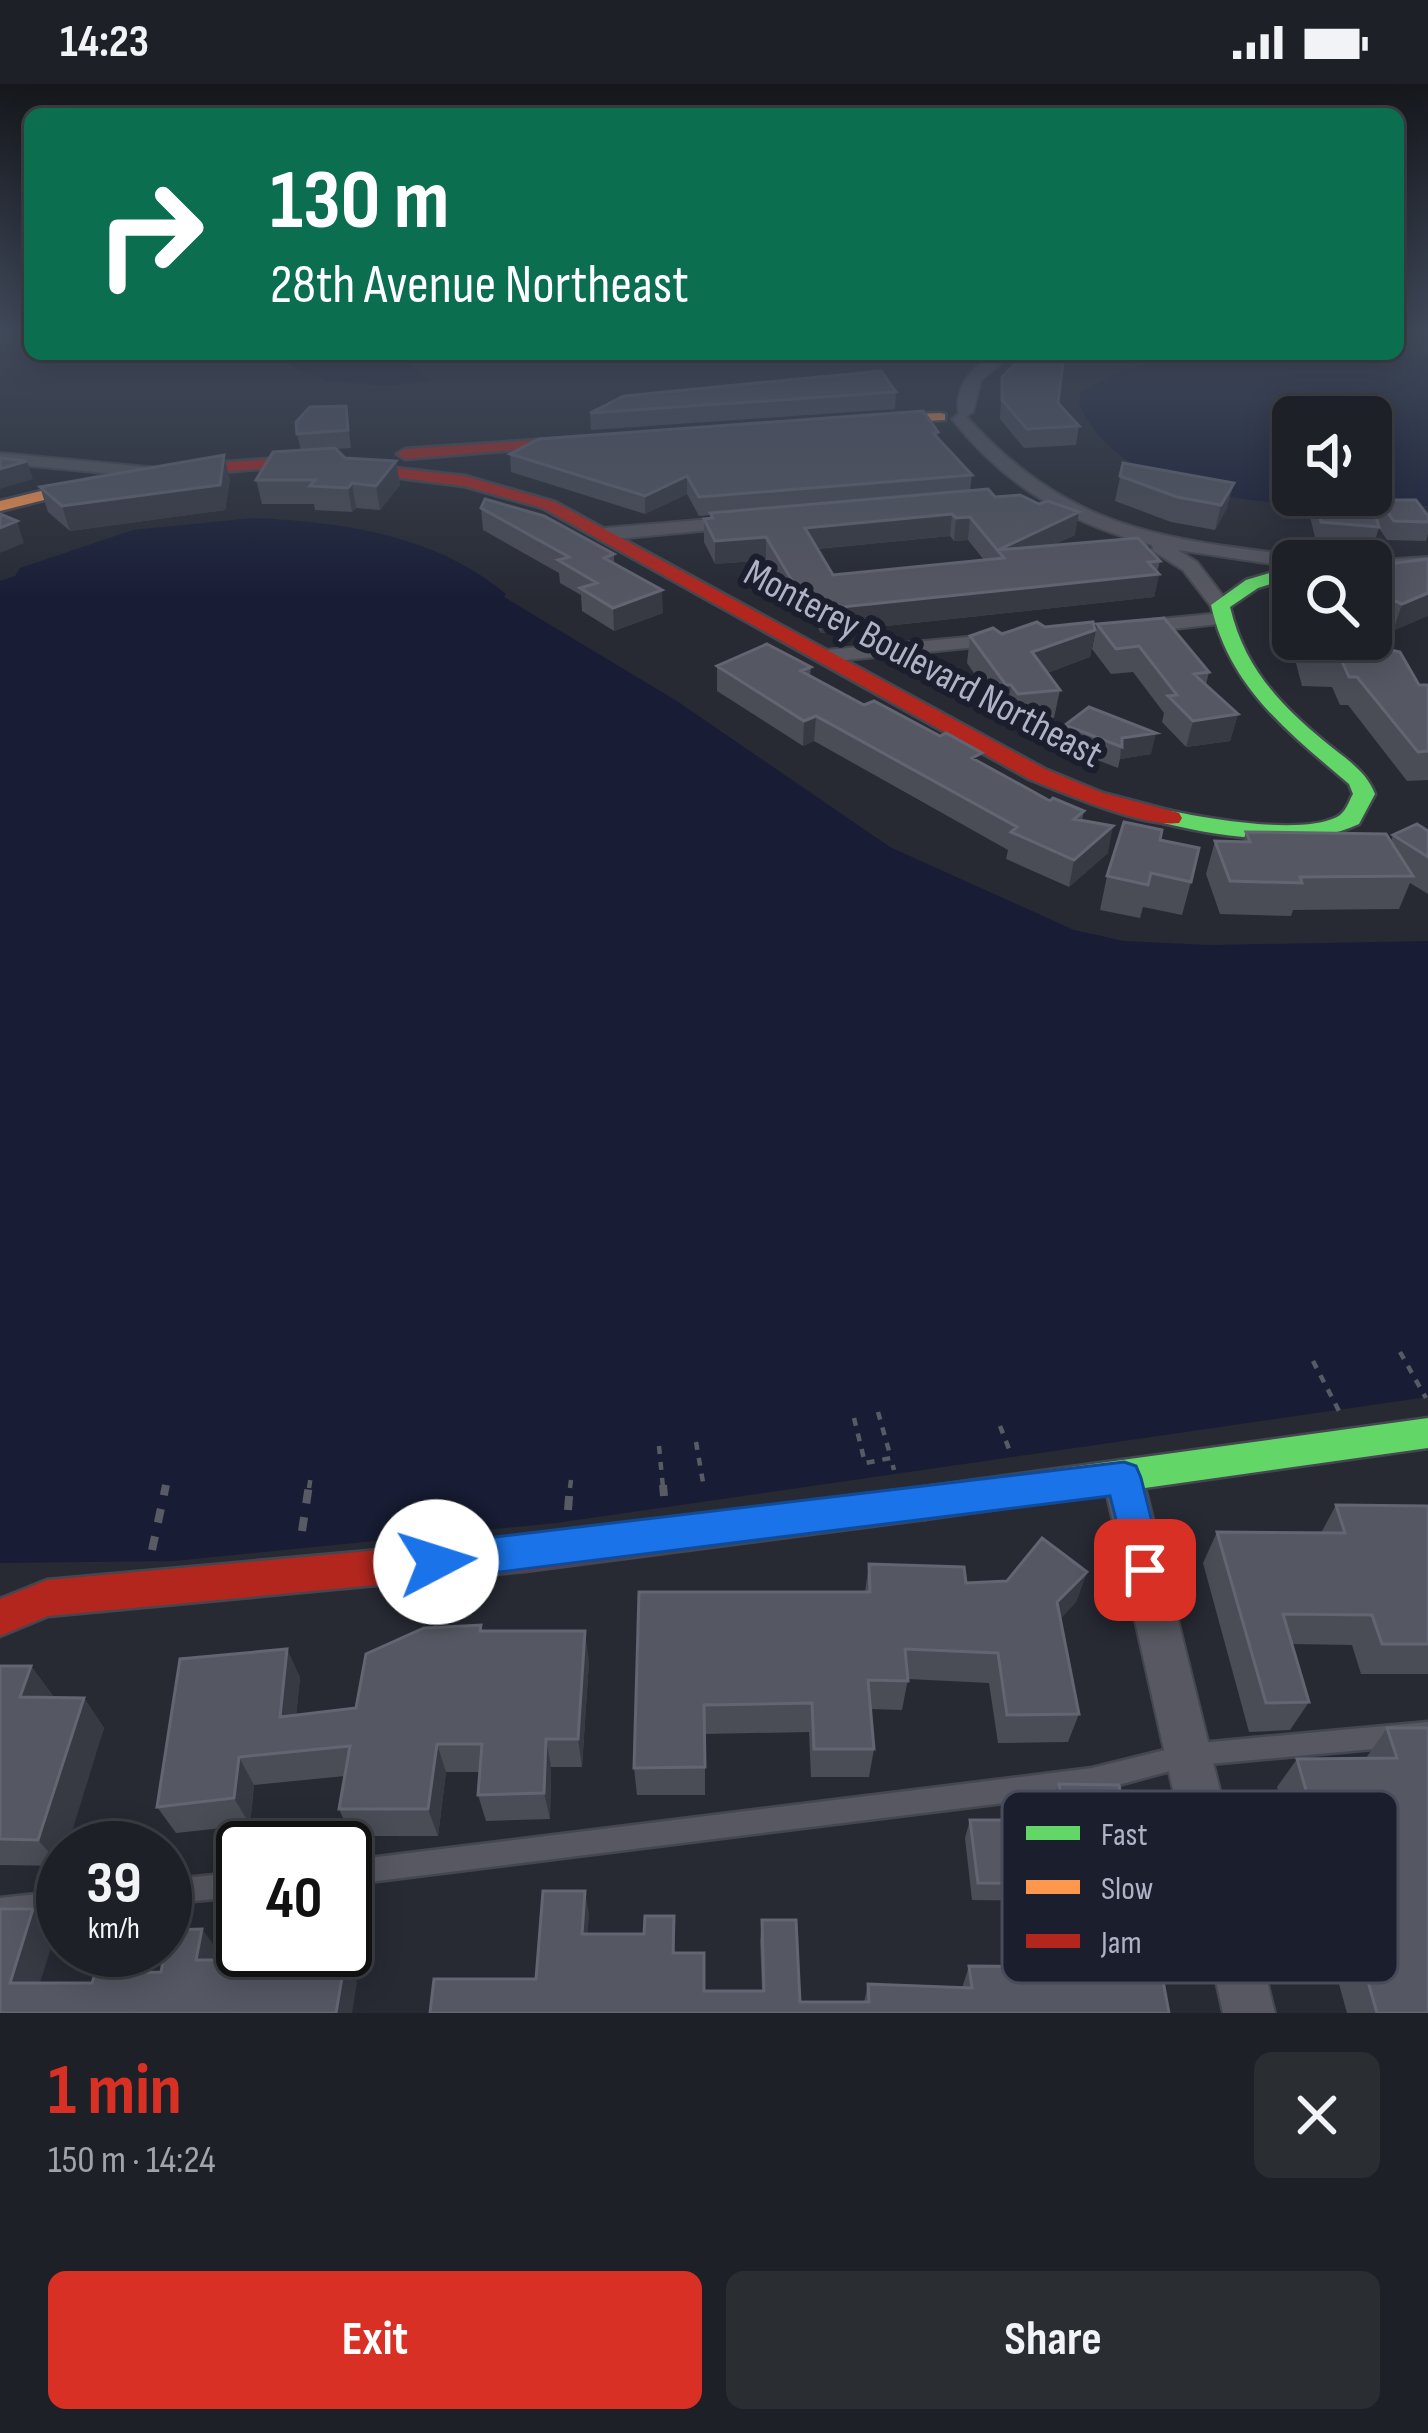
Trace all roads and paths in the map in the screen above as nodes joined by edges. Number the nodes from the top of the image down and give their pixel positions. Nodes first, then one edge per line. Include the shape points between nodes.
1 (960, 421) edge
2 (617, 439) edge
3 (0, 458) edge
4 (425, 463) junction
5 (352, 468) edge
6 (157, 473) junction
7 (1039, 497) junction
8 (1016, 499) edge
9 (0, 506) edge
10 (765, 520) edge
11 (605, 534) junction
12 (1144, 538) junction
13 (1272, 558) edge
14 (1428, 563) edge
15 (1392, 564) edge
16 (1272, 578) edge
17 (1220, 612) junction
18 (1104, 630) edge
19 (1034, 637) edge
20 (826, 656) junction
21 (1400, 1352) dead end
22 (1313, 1361) dead end
23 (1426, 1398) edge
24 (1339, 1411) dead end
25 (878, 1412) dead end
26 (854, 1418) dead end
27 (1000, 1426) dead end
28 (1428, 1432) edge
29 (695, 1442) dead end
30 (659, 1446) dead end
31 (891, 1458) junction
32 (1013, 1459) dead end
33 (311, 1475) dead end
34 (896, 1475) dead end
35 (1124, 1478) junction
36 (571, 1480) dead end
37 (166, 1484) dead end
38 (664, 1498) junction
39 (666, 1508) dead end
40 (566, 1522) dead end
41 (300, 1549) dead end
42 (150, 1561) dead end
43 (0, 1618) edge
44 (1428, 1733) edge
45 (1189, 1755) junction
46 (1002, 1791) edge
47 (1004, 1791) edge
48 (1197, 1791) edge
49 (372, 1870) edge
50 (36, 1906) edge
51 (0, 1910) edge
52 (1242, 1983) edge
53 (1249, 2013) edge

1 - 7 street, Monterey Boulevard Northeast
2 - 4 street
3 - 6 street
4 - 5 street, Monterey Boulevard Northeast
4 - 6 street, Monterey Boulevard Northeast
4 - 11 street, Monterey Boulevard Northeast
6 - 9 street, Monterey Boulevard Northeast
7 - 8 street
7 - 12 street, Monterey Boulevard Northeast
10 - 11 street
11 - 20 street, Monterey Boulevard Northeast
12 - 13 street, Monterey Boulevard Northeast
12 - 17 street, Monterey Boulevard Northeast via 1190,566
14 - 15 street
16 - 17 street
17 - 18 street
17 - 20 street, Monterey Boulevard Northeast via 1232,649 1269,704 1359,781 1364,794 1352,819 1314,830 1235,828 1095,798
19 - 20 street
21 - 23 path
22 - 24 path
25 - 31 path
26 - 31 path via 865,1463
27 - 32 path
28 - 35 street
29 - 38 path via 704,1490
30 - 38 path
31 - 34 path
33 - 41 path
35 - 43 street via 525,1554 47,1598
35 - 45 street
36 - 40 path
37 - 42 path
38 - 39 path
44 - 45 lane
45 - 47 lane via 1092,1780
45 - 48 street
46 - 49 lane
50 - 51 lane
52 - 53 street

